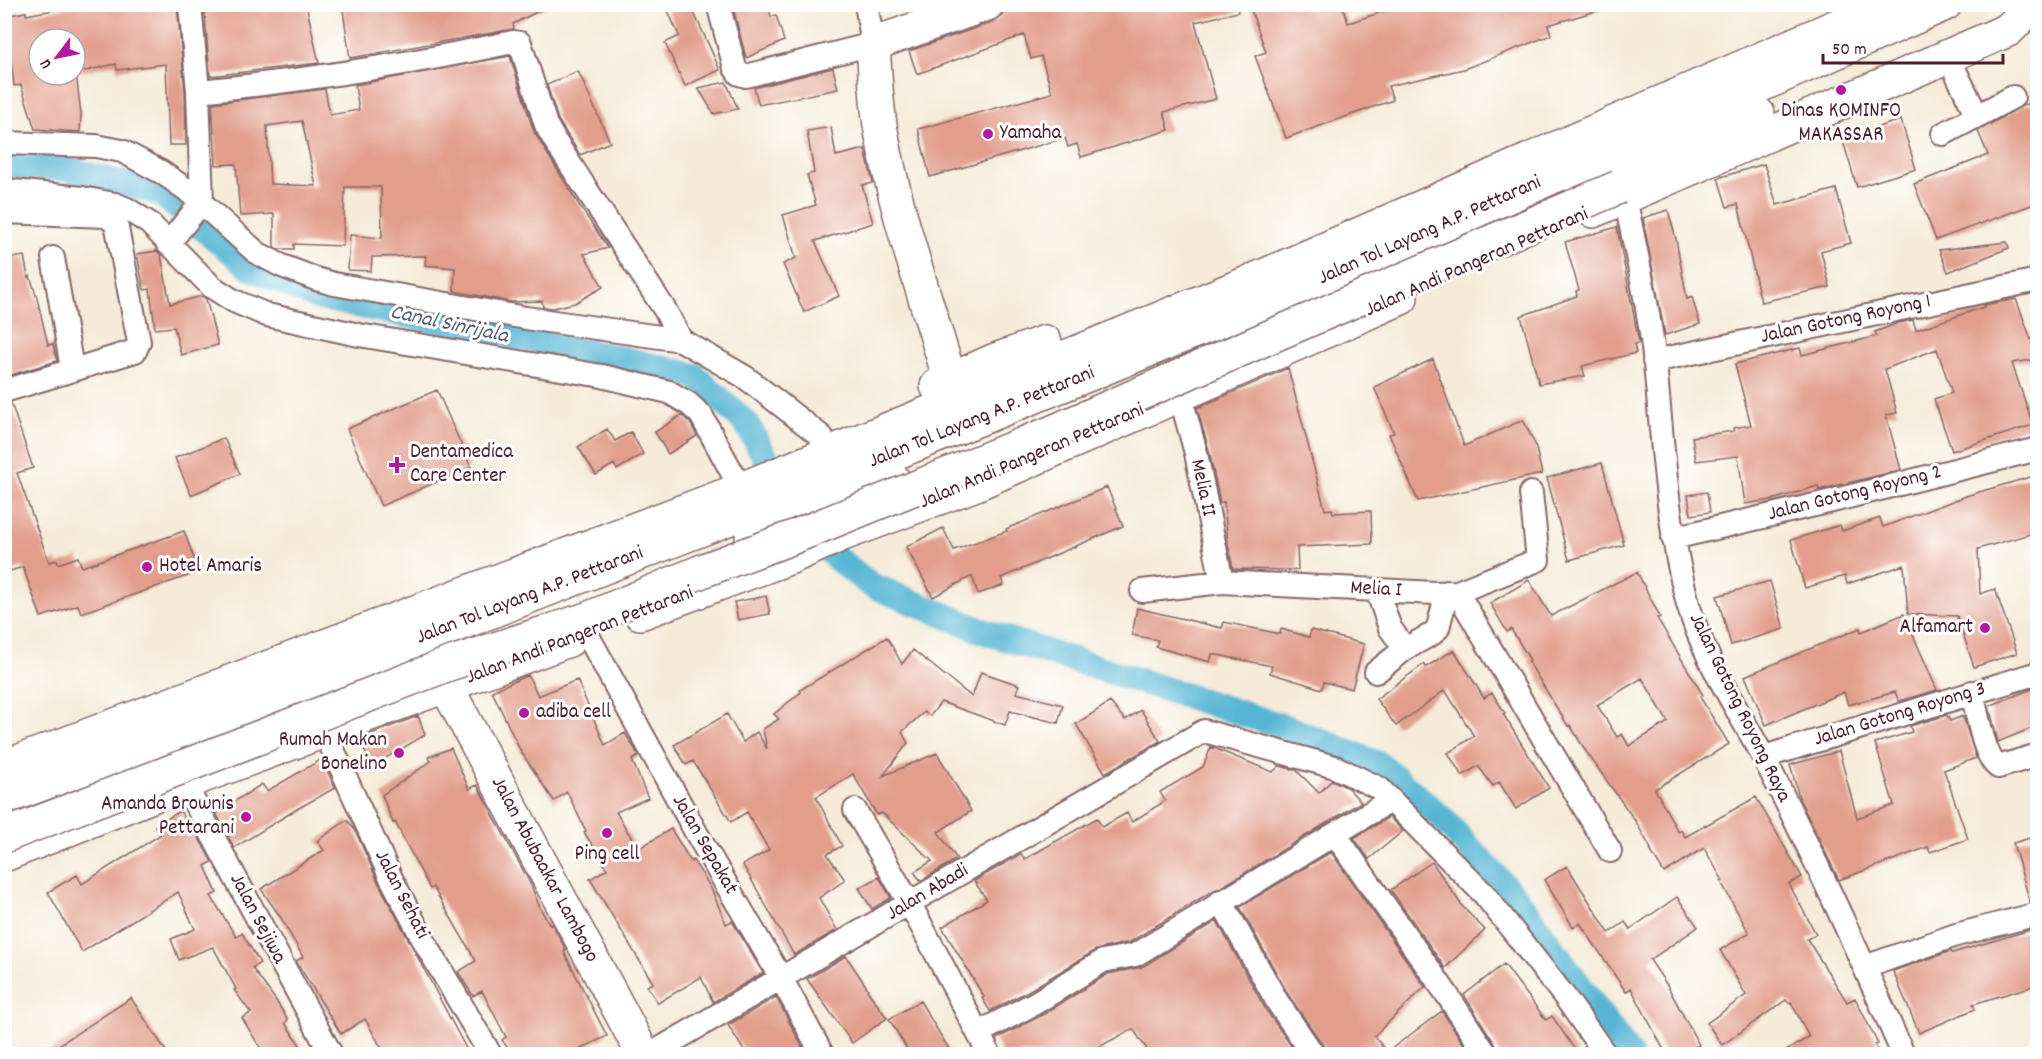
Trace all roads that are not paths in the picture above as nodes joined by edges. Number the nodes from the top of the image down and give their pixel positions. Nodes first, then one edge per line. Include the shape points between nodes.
1 (190, 4) edge
2 (718, 4) edge
3 (866, 4) edge
4 (987, 4) edge
5 (1852, 4) edge
6 (1887, 4) edge
7 (1945, 4) edge
8 (2009, 4) edge
9 (2034, 4) edge
10 (873, 44) junction
11 (1948, 56) junction
12 (1874, 66) junction
13 (198, 91) junction
14 (2013, 97) dead end
15 (1977, 116) junction
16 (1943, 134) dead end
17 (4, 143) edge
18 (4, 190) edge
19 (1622, 192) junction
20 (199, 205) junction
21 (4, 212) edge
22 (170, 240) junction
23 (53, 258) dead end
24 (2037, 280) edge
25 (681, 340) junction
26 (1654, 361) junction
27 (72, 369) junction
28 (950, 380) junction
29 (4, 391) edge
30 (1180, 395) junction
31 (818, 439) junction
32 (2037, 448) edge
33 (739, 474) junction
34 (1532, 493) dead end
35 (825, 506) junction
36 (777, 526) junction
37 (842, 534) junction
38 (1673, 538) junction
39 (793, 556) junction
40 (1221, 582) junction
41 (1377, 590) junction
42 (1142, 591) dead end
43 (1452, 592) junction
44 (615, 609) junction
45 (587, 634) junction
46 (1405, 649) junction
47 (1376, 672) dead end
48 (2037, 673) edge
49 (446, 686) junction
50 (1972, 692) junction
51 (324, 730) junction
52 (254, 744) junction
53 (4, 747) edge
54 (2037, 755) edge
55 (1764, 758) junction
56 (4, 767) edge
57 (184, 783) junction
58 (4, 798) edge
59 (1390, 800) junction
60 (855, 810) dead end
61 (4, 828) edge
62 (1335, 834) junction
63 (4, 836) edge
64 (1610, 851) dead end
65 (4, 855) edge
66 (1221, 901) junction
67 (910, 904) junction
68 (2037, 914) edge
69 (1865, 967) junction
70 (781, 978) junction
71 (978, 1033) junction
72 (331, 1054) edge
73 (490, 1054) edge
74 (643, 1054) edge
75 (651, 1054) edge
76 (822, 1054) edge
77 (989, 1054) edge
78 (1313, 1054) edge
79 (1486, 1054) edge
80 (1605, 1054) edge
81 (1903, 1054) edge

1 - 13 street
2 - 10 street via 735,68 742,76
3 - 10 street
4 - 10 main road
5 - 28 main road via 1519,150
6 - 56 main road, Jalan Tol Layang A.P. Pettarani via 1245,284 734,492
7 - 58 main road, Jalan Tol Layang A.P. Pettarani via 1266,302 857,468
8 - 12 main road, Jalan Andi Pangeran Pettarani
9 - 11 main road, Jalan Andi Pangeran Pettarani via 2008,30
10 - 28 main road via 885,150
11 - 15 street
11 - 19 main road, Jalan Andi Pangeran Pettarani
12 - 19 main road
12 - 35 main road, Jalan Andi Pangeran Pettarani via 1165,369
13 - 20 street
13 - 25 street via 279,84 520,42 546,125
14 - 15 street
15 - 16 street
17 - 20 street via 96,146 123,151 161,172
18 - 22 street via 115,204 137,214
19 - 26 street, Jalan Gotong Royong Raya via 1640,269
19 - 30 main road, Jalan Andi Pangeran Pettarani
19 - 63 main road, bridge via 791,538 586,619 449,664
20 - 22 street
20 - 25 street via 257,253 316,279 526,318
21 - 27 street via 106,216 116,223 138,346 135,351
22 - 33 street via 212,287 267,315 359,335 602,376 669,392 701,415
23 - 27 street
24 - 26 street, Jalan Gotong Royong 1
25 - 31 street via 745,377
26 - 38 street, Jalan Gotong Royong Raya
27 - 29 street
28 - 31 main road
30 - 37 main road, Jalan Andi Pangeran Pettarani via 976,484
30 - 40 street, Melia II via 1196,453
31 - 33 main road
32 - 38 street, Jalan Gotong Royong 2
33 - 53 main road
34 - 43 street, Melia I via 1538,560
35 - 36 main road, Jalan Andi Pangeran Pettarani
35 - 37 street
36 - 39 street
36 - 44 main road, Jalan Andi Pangeran Pettarani
37 - 39 main road, Jalan Andi Pangeran Pettarani
38 - 55 street, Jalan Gotong Royong Raya via 1698,633
39 - 44 main road, Jalan Andi Pangeran Pettarani
40 - 41 street, Melia I
40 - 42 street, Melia I
41 - 43 street, Melia I
41 - 46 street via 1390,628
43 - 46 street via 1438,628
43 - 64 street
44 - 45 main road, Jalan Andi Pangeran Pettarani
44 - 52 main road, Jalan Andi Pangeran Pettarani
45 - 49 main road, Jalan Andi Pangeran Pettarani
45 - 70 street, Jalan Sepakat
46 - 47 street
48 - 50 street, Jalan Gotong Royong 3
49 - 51 main road, Jalan Andi Pangeran Pettarani
49 - 74 main road, Jalan Abubaakar Lambogo
50 - 54 street via 1994,764 1998,767
50 - 55 street, Jalan Gotong Royong 3
51 - 52 main road, Jalan Andi Pangeran Pettarani
51 - 73 street, Jalan Sehati via 391,878
52 - 57 main road, Jalan Andi Pangeran Pettarani
52 - 61 main road, Jalan Andi Pangeran Pettarani via 174,758
55 - 69 street, Jalan Gotong Royong Raya
57 - 65 main road, Jalan Andi Pangeran Pettarani
57 - 72 street, Jalan Sejiwa
59 - 62 street
59 - 67 street, Jalan Abadi via 1379,788 1335,767 1204,731
59 - 80 street via 1484,894
60 - 67 street
62 - 66 street
62 - 79 street
66 - 71 street via 1135,955 1103,961
66 - 78 street via 1278,1003
67 - 70 street, Jalan Abadi
67 - 71 street
68 - 69 street via 1956,935
69 - 81 street, Jalan Gotong Royong Raya
70 - 75 street, Jalan Abadi
70 - 76 street, Jalan Sepakat
71 - 77 street

